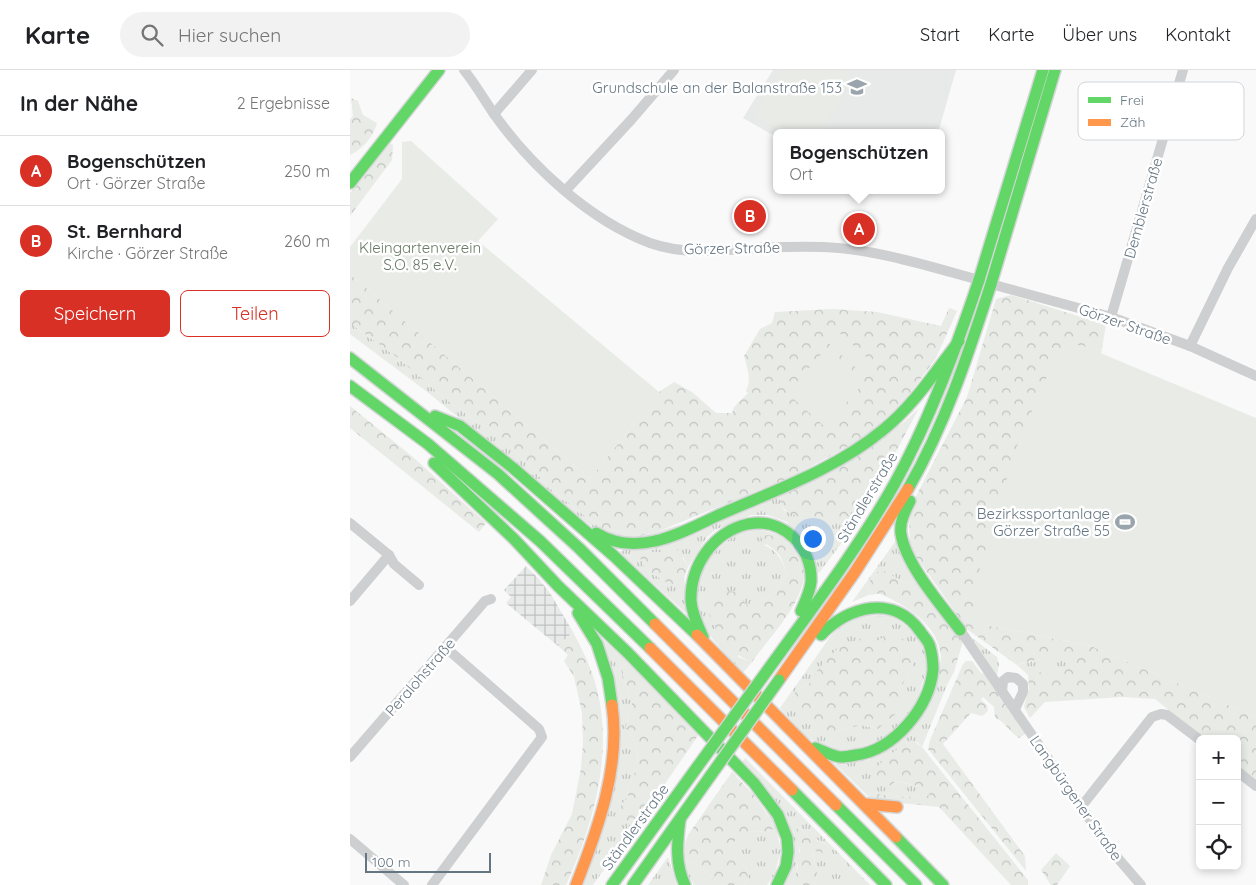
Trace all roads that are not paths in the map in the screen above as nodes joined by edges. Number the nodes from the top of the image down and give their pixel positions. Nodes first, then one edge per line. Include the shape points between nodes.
1 (439, 70) edge
2 (464, 70) edge
3 (532, 70) edge
4 (674, 70) edge
5 (1043, 70) edge
6 (1055, 70) edge
7 (1184, 70) edge
8 (1180, 82) edge
9 (494, 114) junction
10 (1163, 140) edge
11 (350, 183) edge
12 (566, 190) junction
13 (1256, 219) edge
14 (979, 280) junction
15 (991, 284) junction
16 (1111, 317) junction
17 (959, 341) junction
18 (1190, 346) junction
19 (350, 358) edge
20 (1256, 376) edge
21 (350, 386) edge
22 (416, 408) junction
23 (428, 444) junction
24 (926, 457) junction
25 (548, 499) junction
26 (350, 523) edge
27 (389, 555) junction
28 (419, 585) dead end
29 (558, 587) junction
30 (491, 599) dead end
31 (350, 601) edge
32 (960, 630) joint
33 (705, 642) junction
34 (445, 647) junction
35 (783, 649) junction
36 (782, 676) junction
37 (1002, 691) junction
38 (1015, 709) junction
39 (1196, 737) edge
40 (803, 741) junction
41 (350, 757) edge
42 (1241, 774) edge
43 (1256, 786) edge
44 (865, 804) junction
45 (897, 807) dead end
46 (1081, 807) junction
47 (680, 817) junction
48 (350, 839) edge
49 (404, 885) edge
50 (432, 885) edge
51 (576, 885) edge
52 (612, 885) edge
53 (633, 885) edge
54 (685, 885) edge
55 (777, 885) edge
56 (886, 885) edge
57 (916, 885) edge
58 (943, 885) edge
59 (1140, 885) edge

1 - 11 main road
2 - 9 street, Görzer Straße
3 - 9 street
4 - 12 street
5 - 14 main road, Ständlerstraße
6 - 15 main road, Ständlerstraße
7 - 8 street, Demblerstraße
9 - 12 street, Görzer Straße via 536,162
10 - 16 street, Demblerstraße
12 - 14 street, Görzer Straße via 592,212 620,229 669,248 697,252 824,247 882,255
13 - 18 street
14 - 17 main road, Ständlerstraße
15 - 16 street, Görzer Straße
15 - 24 main road, Ständlerstraße via 957,386
16 - 18 street, Görzer Straße
17 - 25 main road via 912,404 857,450 798,480 658,541 619,544 603,538 560,504
17 - 35 main road, Ständlerstraße via 895,483 857,544
18 - 20 street, Görzer Straße
19 - 22 main road
21 - 23 main road
22 - 25 main road via 460,426
22 - 57 main road via 498,474 579,548
23 - 29 main road via 434,463 525,549
23 - 56 main road via 540,540
24 - 32 main road via 926,469 902,518 901,534 906,552
24 - 36 main road, Ständlerstraße via 867,556
25 - 33 main road
26 - 27 street
27 - 28 street via 394,564
27 - 31 street
29 - 51 main road via 583,619 596,644 607,672 613,707 614,744 608,783 600,820
29 - 55 main road via 670,696 760,790 777,815 787,840 787,863
30 - 34 street, Peralohstraße
32 - 37 street, Langbürgener Straße
33 - 35 main road via 695,620 691,600 696,570 711,544 724,534 759,523 772,525 796,538 806,552 810,567 810,592 785,638
33 - 40 main road
34 - 41 street, Peralohstraße
34 - 50 street via 539,729 542,737
35 - 52 main road, Ständlerstraße, bridge
36 - 40 main road via 798,664 826,629 851,612 867,608 898,612 911,620 925,634 932,652 930,686 921,706 892,740 858,757 833,756
36 - 47 main road, Ständlerstraße, bridge
37 - 38 street, Langbürgener Straße
37 - 38 street via 1003,682 1008,677 1023,684
38 - 46 street, Langbürgener Straße
39 - 46 street via 1167,715 1157,715 1148,721
40 - 44 main road
42 - 43 street
44 - 45 main road
44 - 58 main road
46 - 59 street, Langbürgener Straße
47 - 53 main road, Ständlerstraße
47 - 54 main road via 676,858
48 - 49 street

